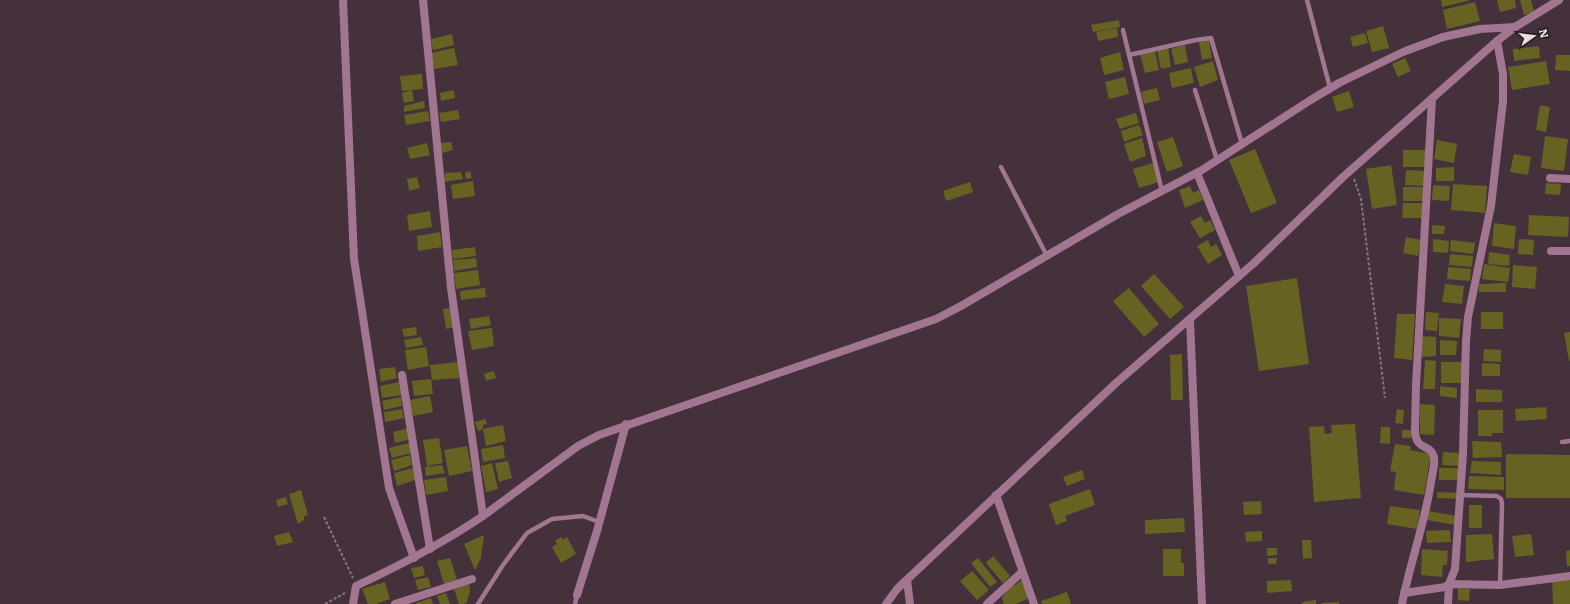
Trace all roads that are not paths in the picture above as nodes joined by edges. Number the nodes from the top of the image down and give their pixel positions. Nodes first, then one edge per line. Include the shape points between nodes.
1 (342, 0) edge
2 (423, 0) edge
3 (1306, 0) edge
4 (1559, 0) edge
5 (1515, 27) junction
6 (1123, 30) dead end
7 (1497, 40) junction
8 (1129, 55) junction
9 (1330, 88) junction
10 (1195, 90) dead end
11 (1432, 99) junction
12 (1242, 144) junction
13 (1217, 160) junction
14 (1001, 167) dead end
15 (1197, 173) junction
16 (1550, 178) dead end
17 (1570, 179) edge
18 (1162, 191) junction
19 (1551, 251) dead end
20 (1570, 251) edge
21 (1047, 256) junction
22 (1239, 276) junction
23 (1190, 320) junction
24 (402, 375) dead end
25 (626, 424) junction
26 (1570, 441) edge
27 (1562, 442) dead end
28 (996, 495) junction
29 (1460, 495) junction
30 (484, 516) junction
31 (600, 522) junction
32 (430, 549) junction
33 (414, 558) junction
34 (1022, 572) junction
35 (1570, 576) edge
36 (472, 579) dead end
37 (907, 580) junction
38 (1449, 584) junction
39 (1500, 585) junction
40 (1404, 593) junction
41 (578, 595) joint
42 (353, 604) edge
43 (395, 604) edge
44 (478, 604) edge
45 (575, 604) edge
46 (886, 604) edge
47 (910, 604) edge
48 (987, 604) edge
49 (1034, 604) edge
50 (1202, 604) edge
51 (1402, 604) edge
52 (1448, 604) edge

1 - 33 street via 354,259 390,488
2 - 30 street via 451,288
3 - 9 lane
4 - 5 street
5 - 7 street
5 - 9 street via 1480,29 1444,37 1403,52
6 - 8 lane
7 - 11 street
7 - 29 street via 1503,74 1503,102 1491,206 1468,317
8 - 12 lane via 1211,38
8 - 18 lane
9 - 12 street
10 - 13 lane
11 - 22 street via 1351,170
11 - 40 street via 1415,438 1430,450 1434,459 1429,496
12 - 13 street
13 - 15 street
14 - 21 lane
15 - 18 street
15 - 22 street
16 - 17 street
18 - 21 street
19 - 20 street
21 - 25 street via 936,319
22 - 23 street
23 - 28 street via 1116,383
23 - 50 street
24 - 32 street
25 - 30 street via 588,440
25 - 31 street
26 - 27 lane
28 - 34 street
28 - 37 street
29 - 38 street via 1455,569
29 - 39 lane via 1497,496 1501,499
30 - 32 street
31 - 41 street
31 - 44 lane via 583,516 552,519 527,532
32 - 33 street
33 - 42 street via 356,586
34 - 48 street
34 - 49 street
35 - 39 street
36 - 43 street
37 - 46 street
37 - 47 street
38 - 39 street
38 - 40 street via 1445,587
38 - 52 street
40 - 51 street
41 - 45 lane

